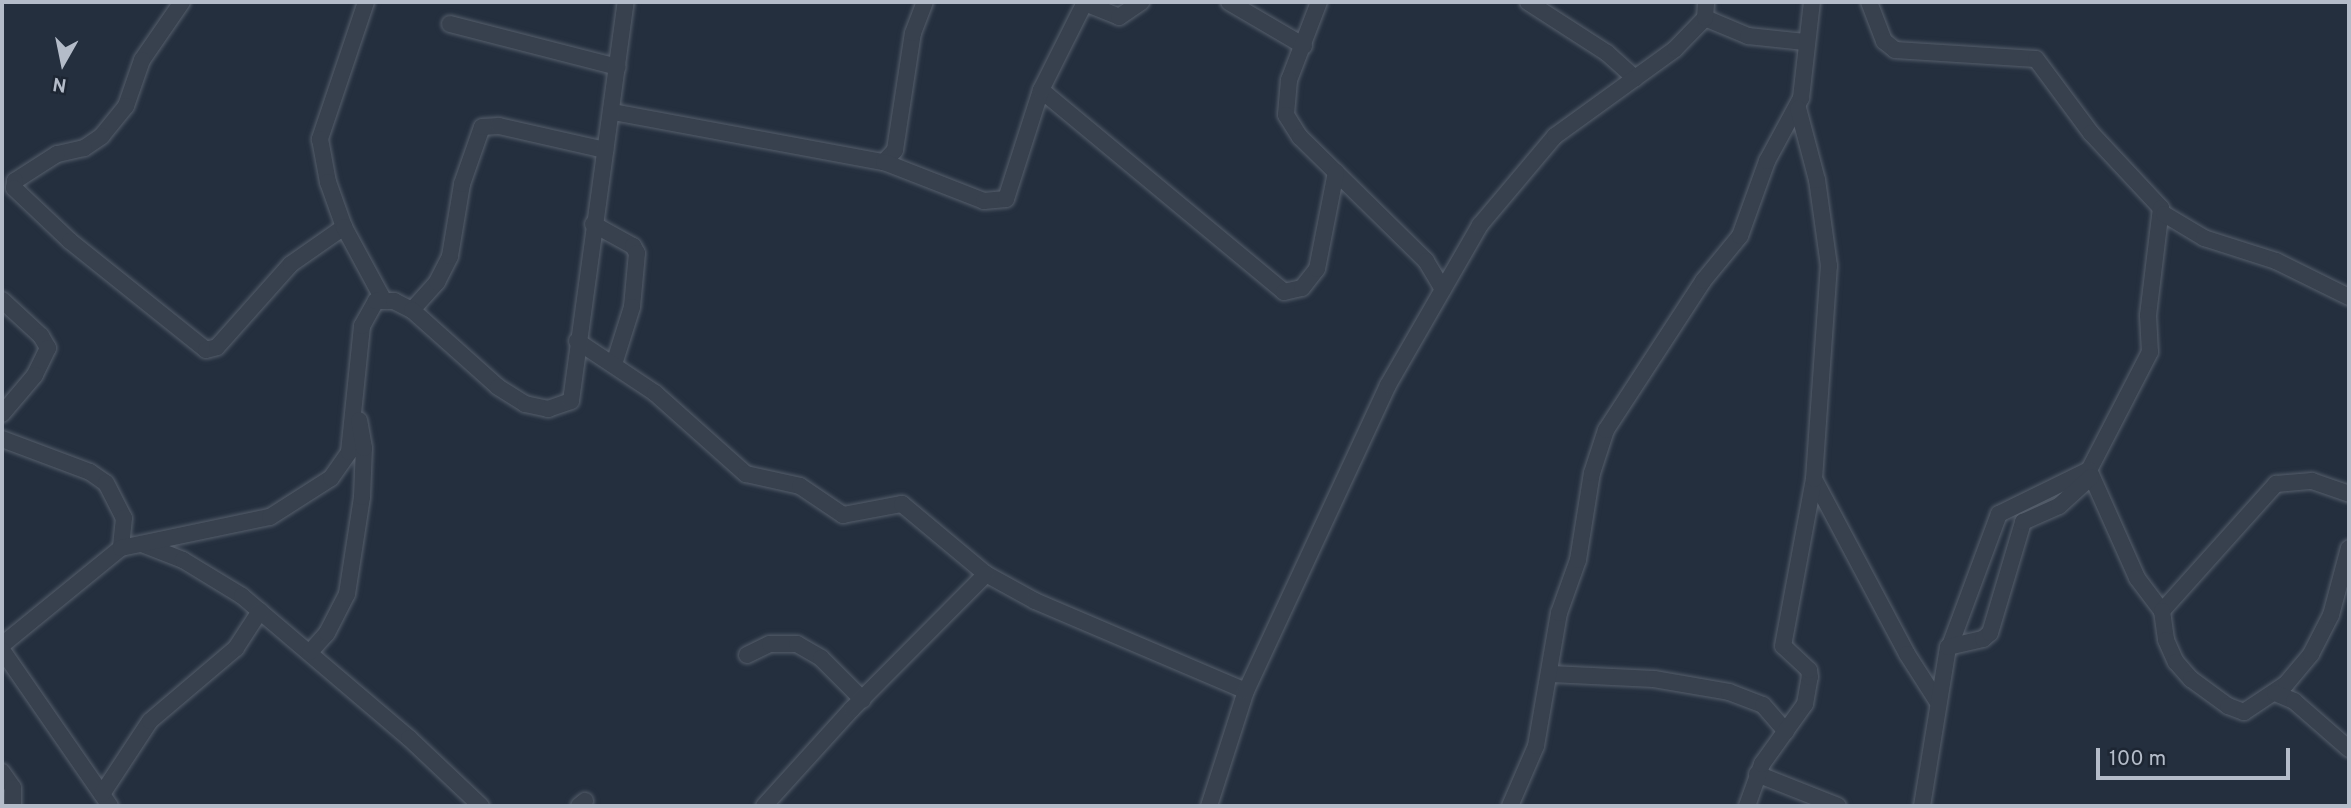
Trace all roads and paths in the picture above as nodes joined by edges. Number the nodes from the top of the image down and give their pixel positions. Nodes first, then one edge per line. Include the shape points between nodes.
1 (182, 2) edge
2 (366, 2) edge
3 (626, 2) edge
4 (925, 2) edge
5 (1085, 2) edge
6 (1141, 2) edge
7 (1229, 2) edge
8 (1319, 2) edge
9 (1528, 2) edge
10 (1812, 2) edge
11 (1869, 2) edge
12 (1706, 10) edge
13 (450, 24) dead end
14 (1805, 42) junction
15 (1304, 46) junction
16 (618, 67) junction
17 (1635, 78) junction
18 (1041, 90) junction
19 (1798, 108) junction
20 (613, 113) junction
21 (605, 150) junction
22 (884, 162) junction
23 (1336, 172) junction
24 (2164, 214) junction
25 (593, 225) junction
26 (344, 227) junction
27 (1443, 289) junction
28 (2349, 297) edge
29 (383, 299) junction
30 (2, 300) edge
31 (412, 310) junction
32 (578, 341) junction
33 (614, 364) junction
34 (355, 411) junction
35 (2, 414) edge
36 (2, 439) edge
37 (2090, 473) junction
38 (1814, 479) junction
39 (2349, 494) edge
40 (139, 543) junction
41 (121, 548) junction
42 (2349, 548) edge
43 (986, 574) junction
44 (260, 611) junction
45 (2162, 611) junction
46 (1951, 643) junction
47 (2, 647) edge
48 (310, 652) junction
49 (747, 655) dead end
50 (1551, 674) junction
51 (1246, 691) junction
52 (2274, 693) junction
53 (863, 700) junction
54 (1937, 701) junction
55 (1786, 731) junction
56 (2349, 749) edge
57 (2, 772) edge
58 (1757, 774) junction
59 (106, 800) edge
60 (13, 806) edge
61 (481, 806) edge
62 (764, 806) edge
63 (1209, 806) edge
64 (1510, 806) edge
65 (1747, 806) edge
66 (1838, 806) edge
67 (1922, 806) edge

1 - 26 street via 142,60 126,106 102,136 84,148 57,154 15,181 15,189 70,241 206,350 217,347 291,264
2 - 26 street via 320,139 328,183
3 - 16 street
4 - 22 street via 913,33 895,150
5 - 6 street via 1119,17
5 - 18 street
7 - 15 street
8 - 15 street
9 - 17 street via 1607,53
10 - 14 street
11 - 24 street via 1884,41 1895,51 2036,59 2091,132 2141,182
12 - 14 street via 1748,36
12 - 17 street via 1675,49
13 - 16 street
14 - 19 street via 1804,90
15 - 23 street via 1286,90 1286,115 1300,137
16 - 20 street
17 - 27 street via 1576,117 1524,168 1480,225
18 - 22 street via 1010,194 1001,202 985,201
18 - 23 street via 1284,292 1302,288 1317,269 1325,249
19 - 38 street via 1817,180 1829,266
19 - 50 street via 1767,161 1740,236 1703,281 1606,430 1592,473 1578,560 1559,613
20 - 21 street
20 - 22 street
21 - 25 street
21 - 31 street via 482,127 462,184 450,256 437,282
23 - 27 street via 1426,261
24 - 28 street via 2213,242 2276,261
24 - 37 street via 2148,315 2150,352
25 - 32 street
25 - 33 street via 633,246 637,253 632,307
26 - 29 street
27 - 51 street via 1388,385
29 - 31 street
29 - 34 street via 370,306 362,326
30 - 35 street via 41,335 48,348 35,375
31 - 32 street via 498,387 538,408 554,409 571,401
32 - 33 street
33 - 43 street via 655,393 746,474 800,486 843,515 902,504
34 - 40 street via 346,458 331,478 293,506 240,527
34 - 48 street via 362,432 363,477 347,594 327,634
36 - 41 street via 90,472 106,483 124,519
37 - 45 street via 2137,578
37 - 46 street via 1999,514
37 - 46 street via 2068,500 2023,522 1997,615 1986,637
38 - 54 street
38 - 55 street via 1783,646 1809,670 1808,690 1805,704
39 - 45 street via 2312,481 2276,484
40 - 41 street
40 - 44 street via 183,560
41 - 47 street
42 - 52 street via 2320,638 2299,672
43 - 51 street via 1035,601
43 - 53 street
44 - 48 street
44 - 59 street via 236,648 150,721
45 - 52 street via 2166,640 2176,662 2228,706 2244,712
46 - 54 street
47 - 59 street
48 - 61 street
49 - 53 street via 770,644 797,644 821,658
50 - 55 street via 1654,679 1729,692 1763,705
50 - 64 street via 1536,746
51 - 63 street
52 - 56 street via 2294,701
53 - 62 street
54 - 67 street
55 - 58 street
57 - 60 street via 13,788
58 - 65 street
58 - 66 street

